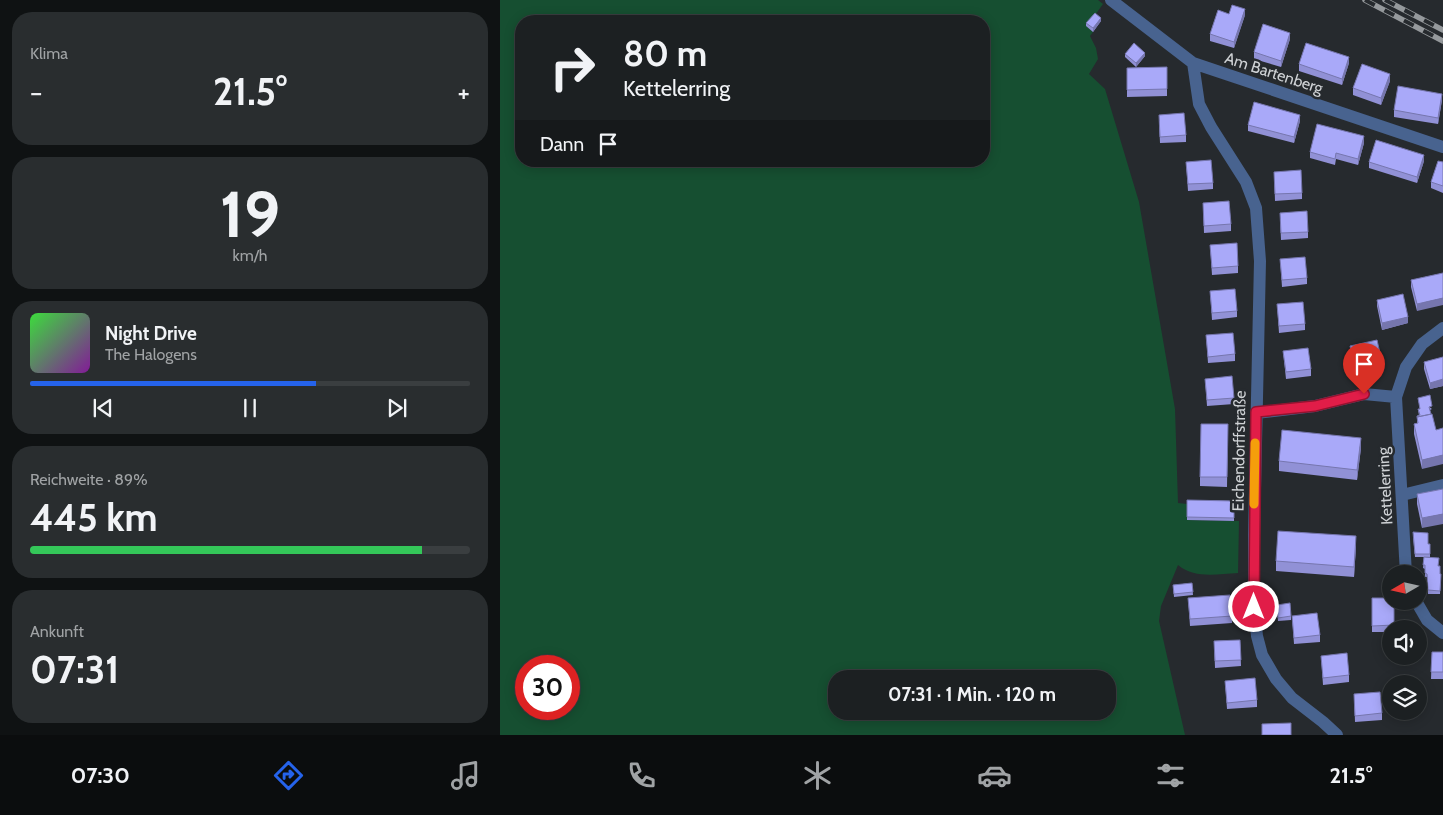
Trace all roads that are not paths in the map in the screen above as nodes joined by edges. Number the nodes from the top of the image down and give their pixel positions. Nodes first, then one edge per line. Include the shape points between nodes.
1 (1111, 0) edge
2 (1193, 63) junction
3 (1443, 147) edge
4 (1443, 328) edge
5 (1396, 397) junction
6 (1256, 412) junction
7 (1443, 485) edge
8 (1402, 495) junction
9 (1406, 565) edge
10 (1421, 610) edge
11 (1443, 633) edge
12 (1337, 735) edge

1 - 2 street, Am Bartenberg
2 - 3 street, Am Bartenberg
2 - 6 street, Eichendorffstraße via 1199,104 1246,182 1256,208 1260,261
4 - 5 street, Kettelerring via 1422,344 1406,367
5 - 6 street via 1364,394 1315,406
5 - 8 street, Kettelerring
6 - 12 street, Eichendorffstraße via 1254,607 1262,655 1292,698
7 - 8 street
8 - 9 street, Kettelerring
10 - 11 street via 1427,620

